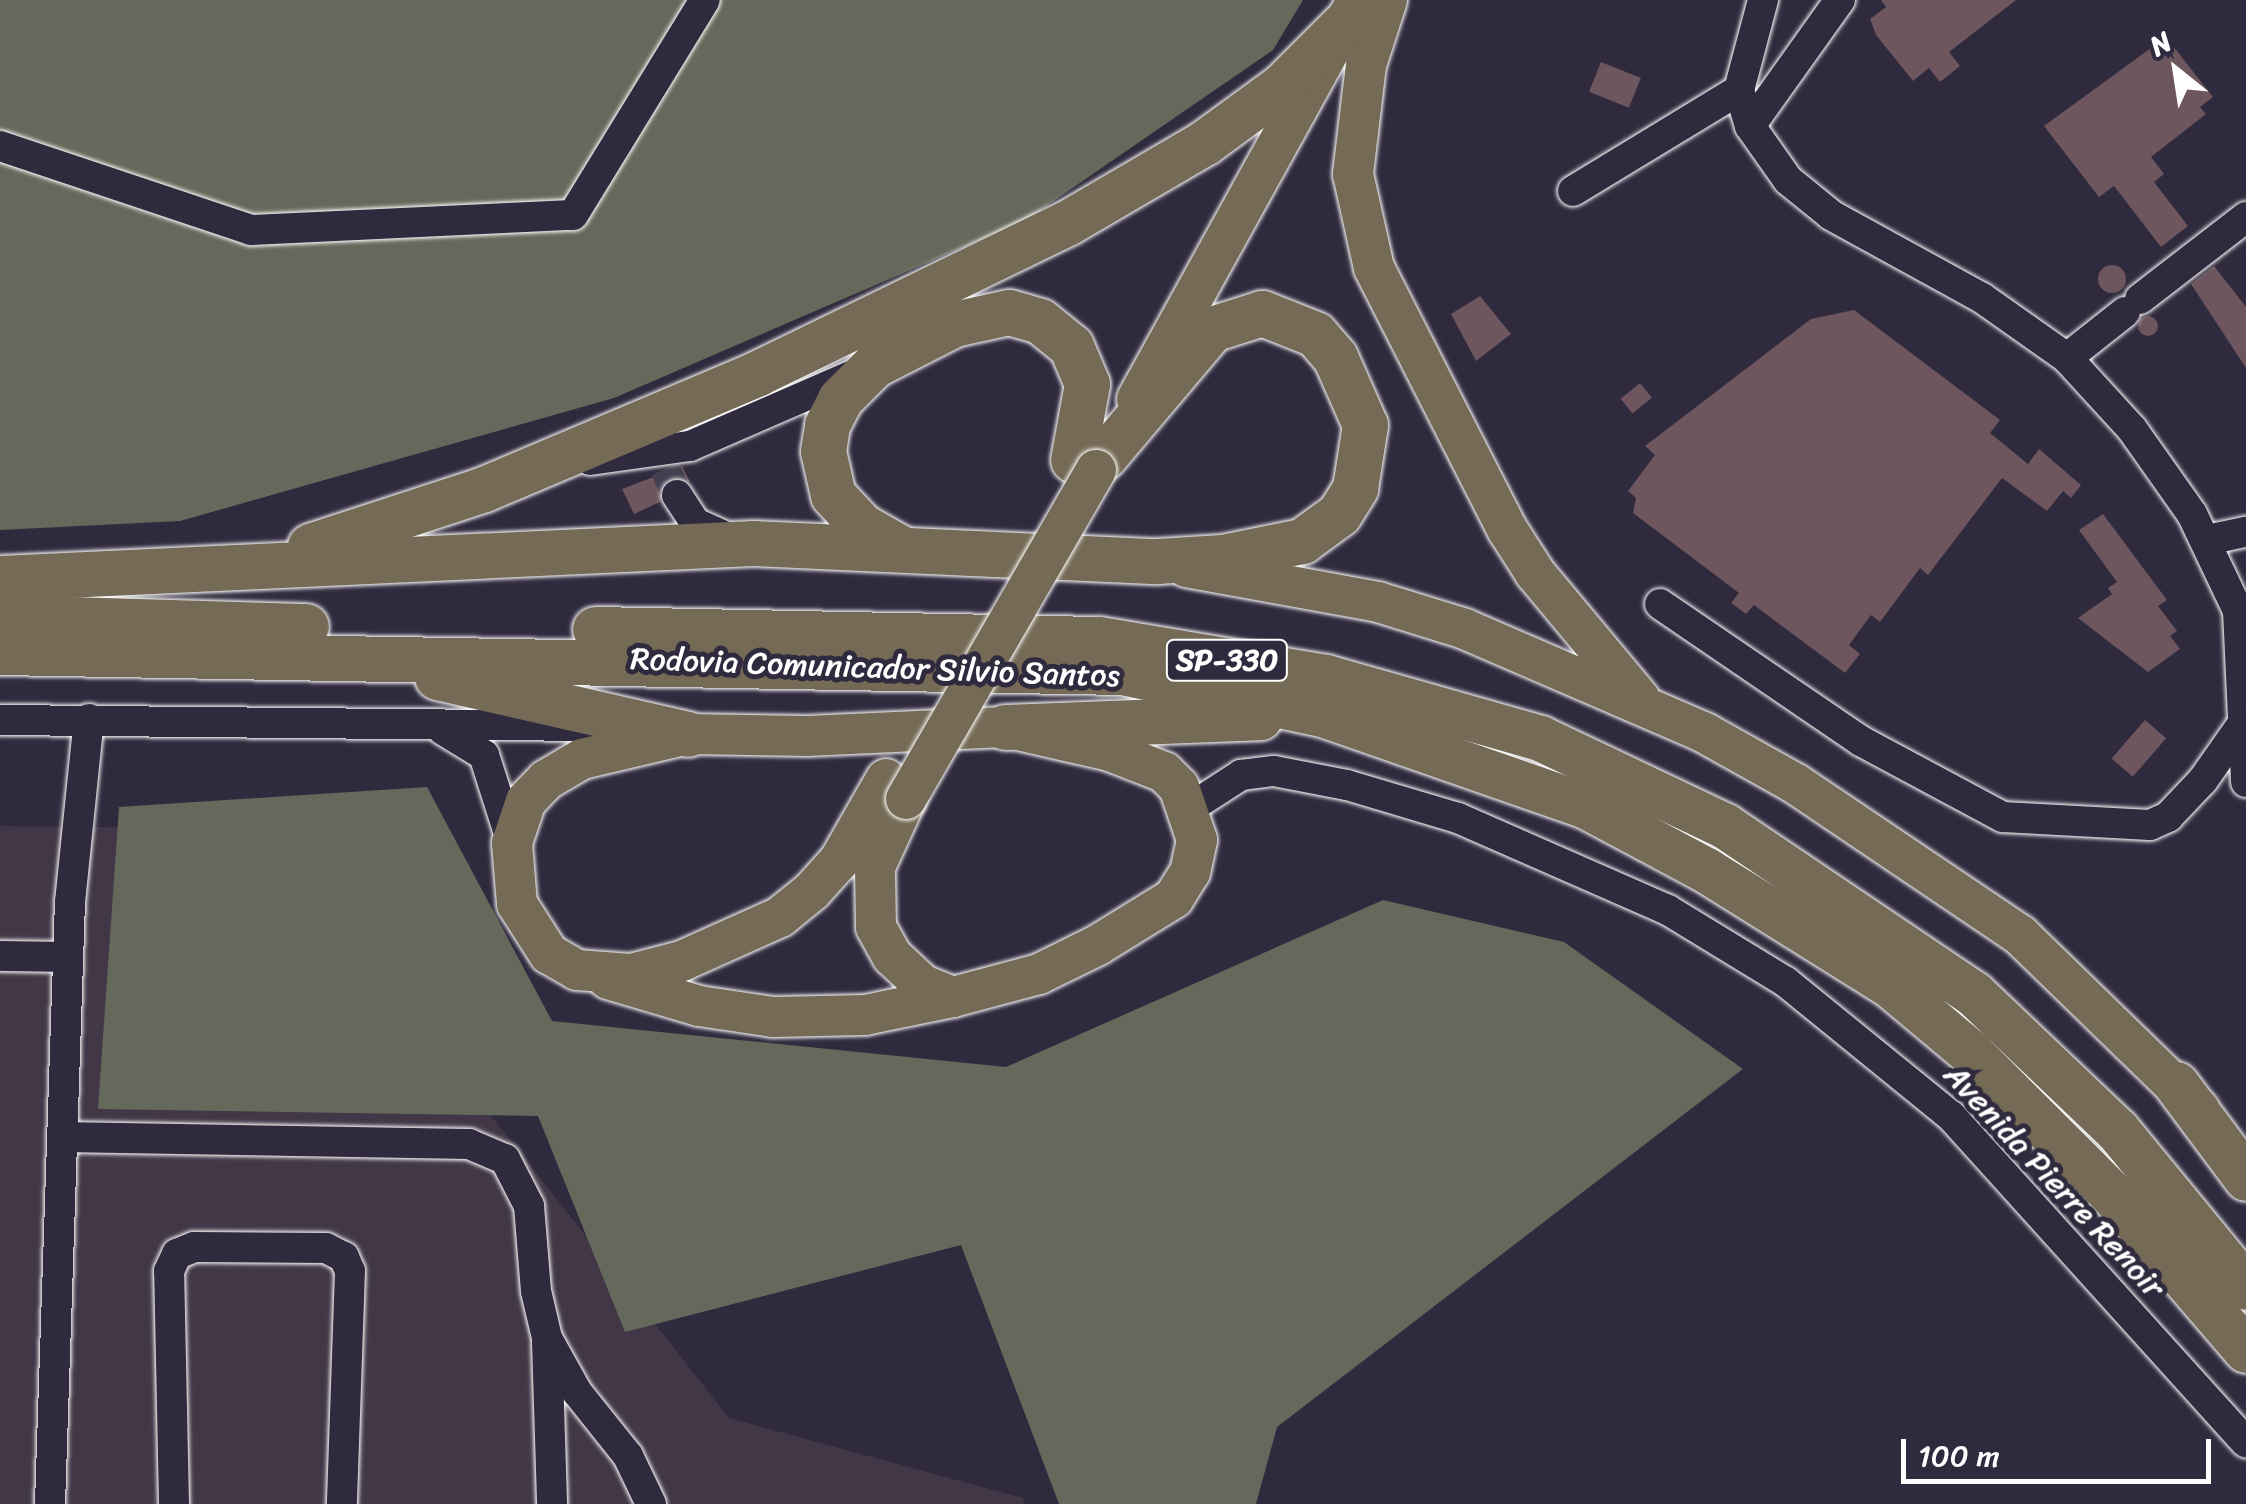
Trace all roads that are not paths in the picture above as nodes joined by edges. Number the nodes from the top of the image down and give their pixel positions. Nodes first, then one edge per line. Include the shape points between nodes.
1 (705, 0) edge
2 (1387, 0) edge
3 (1763, 0) edge
4 (1840, 0) edge
5 (1351, 12) edge
6 (1739, 90) junction
7 (1750, 126) junction
8 (0, 146) edge
9 (1574, 192) dead end
10 (2240, 233) edge
11 (2067, 358) junction
12 (874, 365) junction
13 (1084, 465) junction
14 (666, 472) junction
15 (484, 488) junction
16 (2246, 532) edge
17 (2207, 540) junction
18 (754, 543) junction
19 (900, 548) junction
20 (1156, 562) junction
21 (238, 566) junction
22 (0, 578) edge
23 (1660, 604) dead end
24 (0, 617) edge
25 (0, 652) edge
26 (347, 656) junction
27 (1646, 706) junction
28 (1322, 714) junction
29 (89, 719) junction
30 (0, 720) edge
31 (2243, 724) junction
32 (431, 725) junction
33 (1005, 727) junction
34 (668, 729) junction
35 (2246, 782) edge
36 (896, 789) junction
37 (1190, 808) junction
38 (512, 843) junction
39 (0, 956) edge
40 (68, 958) junction
41 (598, 976) junction
42 (952, 997) junction
43 (2176, 1084) junction
44 (62, 1137) junction
45 (2246, 1159) edge
46 (2246, 1178) edge
47 (2246, 1287) edge
48 (547, 1338) junction
49 (2246, 1350) edge
50 (2246, 1443) edge
51 (50, 1504) edge
52 (174, 1504) edge
53 (342, 1504) edge
54 (552, 1504) edge
55 (652, 1504) edge

1 - 8 street via 573,215 252,230
2 - 27 main road via 1366,65 1353,174 1374,268 1507,529 1535,573
3 - 6 street
4 - 7 street
5 - 13 main road via 1231,227
5 - 15 highway via 1282,86 1139,184 758,373
6 - 7 street
6 - 9 street
7 - 11 street via 1788,180 1831,215 1982,298
10 - 11 street
11 - 17 street via 2132,429
12 - 13 highway via 990,311 1040,320 1070,346 1087,384
12 - 14 street via 714,438
12 - 19 highway via 840,398 827,425 826,474 846,511
13 - 20 highway via 1182,359 1232,317 1282,317 1315,334 1354,391 1365,424 1355,488 1320,530 1269,550
13 - 36 main road
14 - 15 street via 616,454
14 - 18 street via 703,530
15 - 21 highway
16 - 17 street
17 - 31 street via 2238,611
18 - 19 highway
18 - 21 highway
19 - 20 highway
20 - 27 main road via 1378,602 1465,629
21 - 22 highway
23 - 31 street via 1861,742 2003,817 2150,824 2168,817 2203,780
24 - 47 highway, Rodovia Comunicador Silvio Santos / SP-330 via 1099,639 1326,677 1445,706 1616,770 1724,826 1974,994 2117,1130
25 - 26 highway, Rodovia Comunicador Silvio Santos / SP-330
26 - 28 highway, Rodovia Comunicador Silvio Santos / SP-330 via 1122,672
26 - 34 highway
27 - 43 main road via 1796,784 1948,883 2020,935
28 - 33 highway
28 - 49 highway, Rodovia Comunicador Silvio Santos / SP-330 via 1586,806 1706,870 1890,985 1970,1052 2113,1195
29 - 30 street
29 - 32 street
29 - 40 street
31 - 35 street
32 - 34 street
32 - 38 street via 484,755
33 - 34 main road
33 - 37 main road via 1140,761 1164,772
34 - 38 main road via 582,759 546,780 526,801
36 - 41 main road via 839,861 780,917 682,961
36 - 42 main road via 875,866 876,927 892,956 923,985
37 - 42 main road via 1196,840 1190,872 1174,898 1039,974
37 - 50 street, Avenida Pierre Renoir via 1241,775 1274,770 1348,784 1458,818 1668,910 1786,982 1951,1116
38 - 41 main road via 517,904 531,932 550,954
39 - 40 street
40 - 44 street
41 - 42 main road via 699,1006 773,1017 865,1014
43 - 45 main road
43 - 46 highway
44 - 48 street via 486,1148 506,1159 529,1206
44 - 51 street
48 - 54 street
48 - 55 street via 577,1392 628,1456
52 - 53 street via 169,1271 178,1254 194,1248 326,1248 344,1257 350,1271

